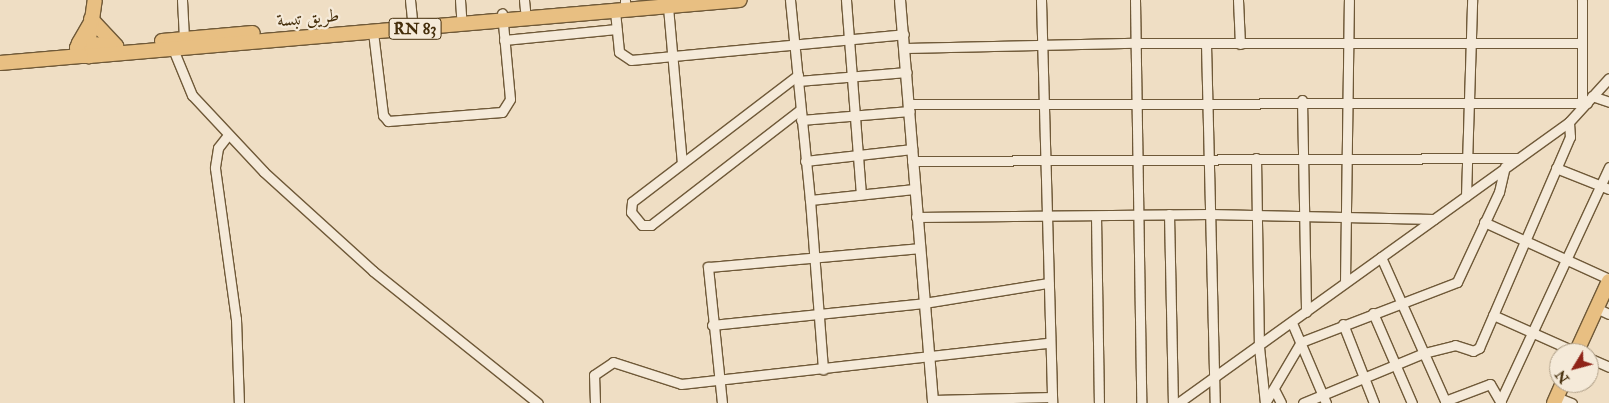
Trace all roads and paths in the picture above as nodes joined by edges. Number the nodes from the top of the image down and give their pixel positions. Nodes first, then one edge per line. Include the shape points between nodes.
1 (95, 0) edge
2 (182, 0) edge
3 (410, 0) edge
4 (460, 0) edge
5 (642, 0) edge
6 (740, 0) edge
7 (790, 0) edge
8 (846, 0) edge
9 (900, 0) edge
10 (1041, 0) edge
11 (1135, 0) edge
12 (1238, 0) edge
13 (1349, 0) edge
14 (1472, 0) edge
15 (1582, 0) edge
16 (621, 4) edge
17 (525, 5) edge
18 (668, 6) junction
19 (461, 16) junction
20 (502, 17) junction
21 (412, 20) junction
22 (90, 22) junction
23 (616, 29) junction
24 (373, 32) junction
25 (904, 34) junction
26 (262, 37) junction
27 (184, 38) junction
28 (849, 39) junction
29 (504, 40) junction
30 (205, 41) junction
31 (1135, 43) junction
32 (1347, 43) junction
33 (1582, 43) junction
34 (1206, 44) junction
35 (1240, 44) junction
36 (1470, 44) junction
37 (795, 45) junction
38 (1042, 45) junction
39 (116, 46) junction
40 (85, 47) junction
41 (906, 48) junction
42 (173, 49) junction
43 (0, 55) edge
44 (672, 57) junction
45 (0, 63) edge
46 (907, 72) junction
47 (852, 76) junction
48 (798, 78) junction
49 (1609, 78) edge
50 (1207, 100) junction
51 (1302, 100) junction
52 (1345, 100) junction
53 (1587, 100) junction
54 (1135, 101) junction
55 (1042, 102) junction
56 (1467, 102) junction
57 (1609, 102) edge
58 (910, 108) junction
59 (800, 110) junction
60 (856, 116) junction
61 (801, 120) junction
62 (1569, 122) junction
63 (228, 135) junction
64 (912, 149) junction
65 (858, 155) junction
66 (1136, 157) junction
67 (1208, 157) junction
68 (1044, 158) junction
69 (1256, 158) junction
70 (1302, 158) junction
71 (1346, 158) junction
72 (1466, 158) junction
73 (1518, 158) junction
74 (805, 161) junction
75 (912, 161) junction
76 (682, 163) junction
77 (1505, 167) junction
78 (1609, 167) edge
79 (1556, 168) junction
80 (1605, 187) edge
81 (914, 190) junction
82 (861, 194) junction
83 (1466, 196) junction
84 (810, 200) junction
85 (1169, 214) junction
86 (1209, 214) junction
87 (1138, 215) junction
88 (1256, 215) junction
89 (1045, 216) junction
90 (1096, 216) junction
91 (1303, 216) junction
92 (916, 217) junction
93 (1347, 217) junction
94 (1434, 219) junction
95 (1484, 222) junction
96 (1526, 240) junction
97 (919, 248) junction
98 (815, 256) junction
99 (1381, 257) junction
100 (1567, 260) junction
101 (1609, 280) edge
102 (1345, 282) junction
103 (1048, 283) junction
104 (1402, 302) junction
105 (924, 304) junction
106 (1596, 308) junction
107 (1306, 312) junction
108 (1373, 313) junction
109 (1609, 314) edge
110 (818, 315) junction
111 (1493, 315) junction
112 (1292, 323) junction
113 (1343, 324) junction
114 (712, 325) junction
115 (1533, 334) junction
116 (1301, 342) junction
117 (1049, 343) junction
118 (1554, 343) edge
119 (1584, 343) edge
120 (1259, 347) junction
121 (1424, 353) junction
122 (929, 359) junction
123 (1396, 365) junction
124 (822, 370) junction
125 (718, 378) junction
126 (1214, 378) junction
127 (1364, 378) junction
128 (1275, 391) junction
129 (1324, 399) edge
130 (1052, 400) edge
131 (1555, 400) edge
132 (933, 402) edge
133 (1445, 402) edge
134 (1501, 402) edge
135 (239, 403) edge
136 (538, 403) edge
137 (596, 403) edge
138 (722, 403) edge
139 (1100, 403) edge
140 (1141, 403) edge
141 (1173, 403) edge
142 (1178, 403) edge
143 (1215, 403) edge
144 (1281, 403) edge
145 (1303, 403) edge
146 (1374, 403) edge
147 (1412, 403) edge
148 (1572, 403) edge

1 - 22 main road
2 - 27 street
3 - 21 street
4 - 19 street
5 - 16 main road, طريق تبسة / RN 83
6 - 18 main road, طريق تبسة / RN 83
7 - 37 street
8 - 28 street
9 - 25 street
10 - 38 street
11 - 31 street
12 - 35 street
13 - 32 street
14 - 36 street
15 - 33 street
16 - 17 main road, طريق تبسة / RN 83
16 - 18 main road, طريق تبسة / RN 83
16 - 20 main road, طريق تبسة / RN 83
16 - 23 street
17 - 20 main road, طريق تبسة / RN 83
18 - 44 street
19 - 20 main road, طريق تبسة / RN 83
19 - 21 main road, طريق تبسة / RN 83
20 - 24 main road, طريق تبسة / RN 83
20 - 29 street
21 - 26 main road, طريق تبسة / RN 83
22 - 39 main road
22 - 40 main road
23 - 29 street
23 - 44 street via 624,59
24 - 26 main road, طريق تبسة / RN 83
24 - 29 street via 383,115 391,122 504,111 510,99
25 - 28 street
25 - 41 street
26 - 30 main road, طريق تبسة / RN 83
27 - 30 main road, طريق تبسة / RN 83
27 - 39 main road, طريق تبسة / RN 83
28 - 37 street
28 - 47 street
30 - 42 main road, طريق تبسة / RN 83
31 - 34 street
31 - 38 street
31 - 54 street
32 - 35 street
32 - 36 street
32 - 52 street
33 - 36 street
33 - 53 street
34 - 35 street
34 - 50 street
36 - 56 street
37 - 44 street
37 - 48 street
38 - 41 street
38 - 55 street
39 - 40 main road, طريق تبسة / RN 83
40 - 42 main road, طريق تبسة / RN 83
40 - 43 main road, طريق تبسة / RN 83
40 - 45 main road, طريق تبسة / RN 83
41 - 46 street
42 - 63 street via 186,84
44 - 76 street
46 - 47 street
46 - 58 street
47 - 48 street
47 - 60 street
48 - 59 street
48 - 76 street
49 - 53 street
50 - 51 street
50 - 54 street
50 - 67 street
51 - 52 street
51 - 70 street
52 - 56 street
52 - 71 street
53 - 56 street
53 - 57 street
53 - 62 street
54 - 55 street
54 - 66 street
55 - 58 street
55 - 68 street
56 - 72 street
58 - 60 street
58 - 64 street
59 - 61 street
59 - 76 street via 651,225 642,224 631,212 632,202
60 - 61 street
60 - 65 street
61 - 74 street
62 - 73 street
62 - 79 street via 1570,137
63 - 135 street via 218,148 215,168 236,319
63 - 136 street via 373,272
64 - 65 street
64 - 75 street
65 - 74 street
65 - 82 street
66 - 67 street
66 - 68 street
66 - 87 street
67 - 69 street
67 - 86 street
68 - 75 street
68 - 89 street
69 - 70 street
69 - 88 street
70 - 71 street
70 - 91 street
71 - 72 street
71 - 93 street
72 - 73 street
72 - 83 street
73 - 77 street
74 - 84 street
75 - 81 street
77 - 83 street
77 - 95 street
78 - 80 street
79 - 80 street
79 - 96 street
80 - 100 street
81 - 82 street
81 - 92 street
82 - 84 street
83 - 94 street
84 - 98 street
85 - 86 street
85 - 87 street
85 - 141 street
86 - 88 street
86 - 126 street
87 - 90 street
87 - 140 street
88 - 91 street
88 - 120 street
89 - 90 street
89 - 92 street
89 - 103 street
90 - 139 street
91 - 93 street
91 - 107 street
92 - 97 street
93 - 94 street
93 - 102 street
94 - 99 street
95 - 96 street
95 - 104 street via 1457,282
96 - 100 street
96 - 111 street
97 - 98 street
97 - 105 street
98 - 110 street
98 - 114 street via 708,267
99 - 102 street
99 - 104 street
100 - 101 street
100 - 115 street
101 - 106 main road
102 - 107 street
103 - 105 street
103 - 117 street
104 - 108 street
104 - 121 street
105 - 110 street
105 - 122 street
106 - 109 street
106 - 119 main road
107 - 112 street
108 - 113 street
108 - 123 street
110 - 114 street
110 - 124 street
111 - 115 street
111 - 121 street via 1476,350 1455,345
112 - 116 street
112 - 120 street
113 - 116 street
113 - 127 street
114 - 125 street
115 - 118 street
115 - 134 street
116 - 128 street
116 - 129 street
117 - 122 street
117 - 130 street
120 - 126 street
120 - 128 street via 1265,403
121 - 123 street
121 - 133 street
122 - 124 street
122 - 132 street
123 - 127 street
123 - 147 street
124 - 125 street
125 - 137 street via 672,383 636,366 613,362 594,375
125 - 138 street
126 - 142 street
126 - 143 street
127 - 129 street
127 - 146 street
128 - 144 street
129 - 145 street
130 - 132 street
131 - 148 street
133 - 134 street via 1490,384

